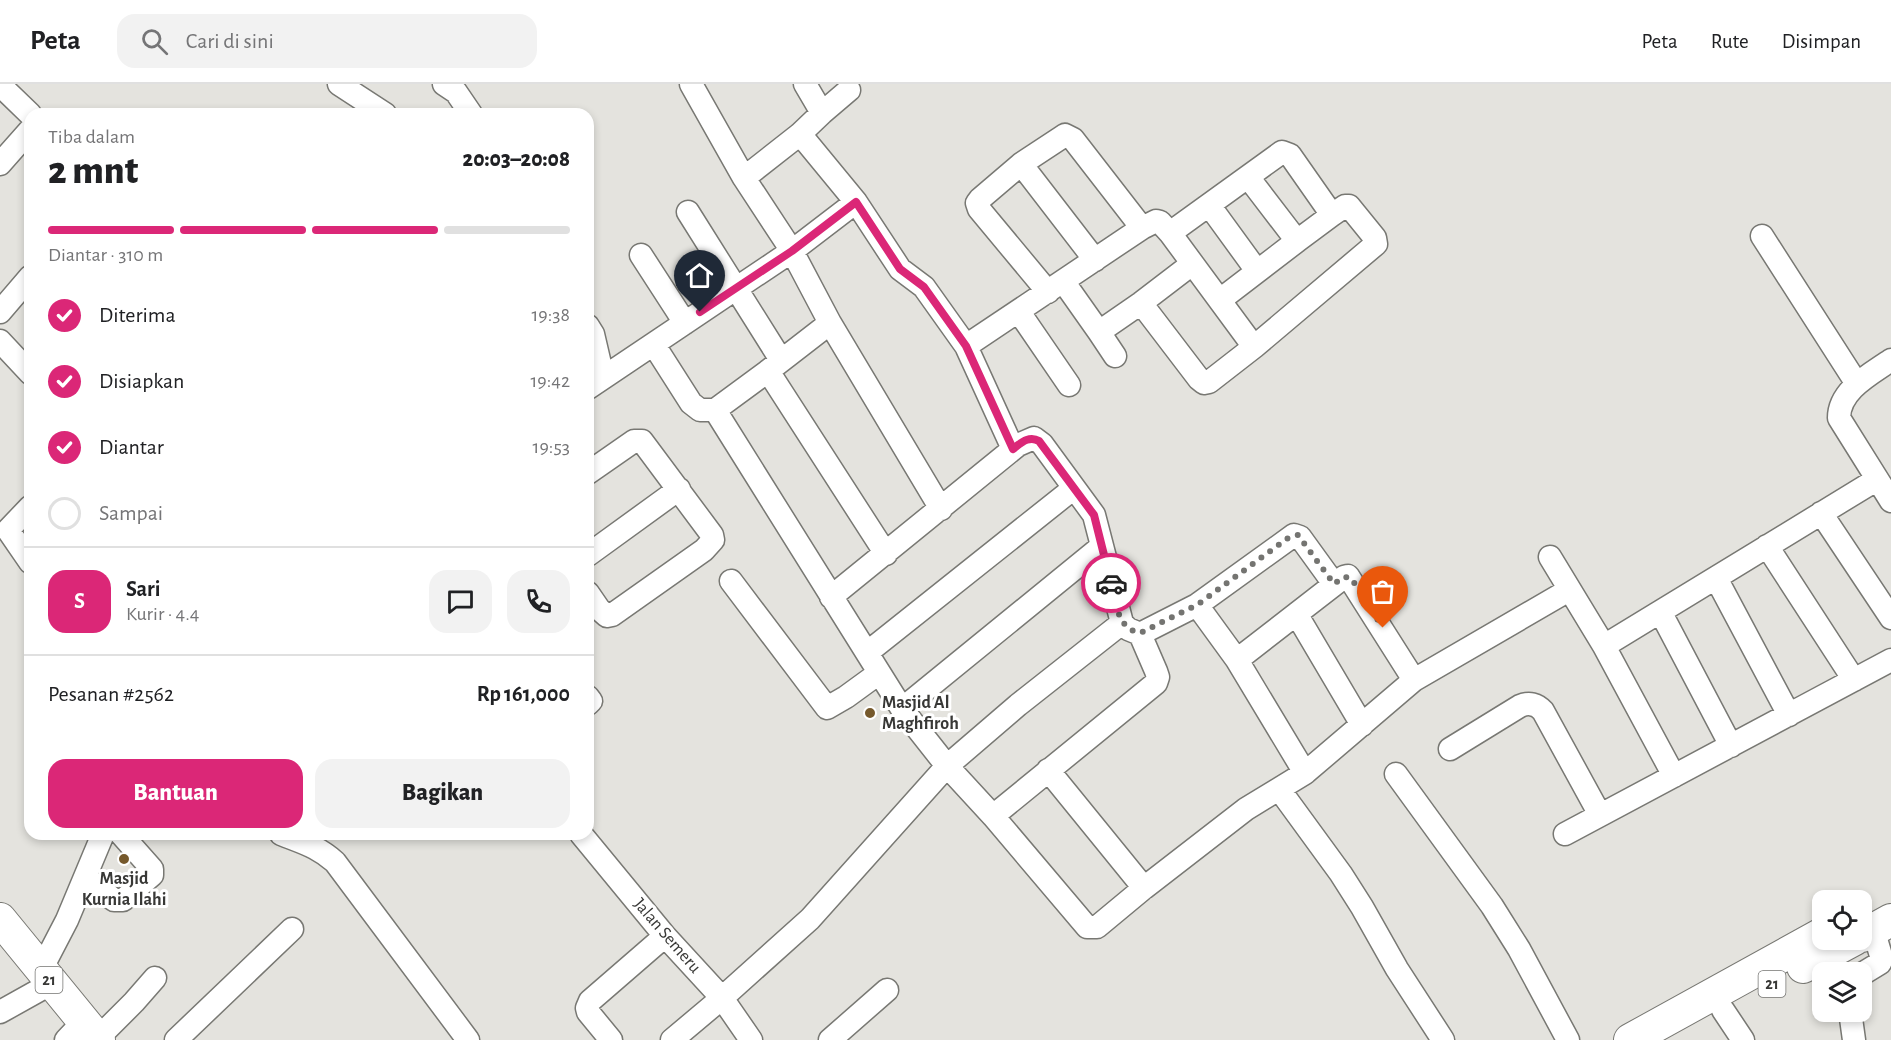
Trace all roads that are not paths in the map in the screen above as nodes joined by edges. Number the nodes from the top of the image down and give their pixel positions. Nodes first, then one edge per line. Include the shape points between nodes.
1 (339, 84) edge
2 (691, 84) edge
3 (805, 84) edge
4 (0, 86) edge
5 (849, 90) dead end
6 (24, 108) edge
7 (376, 108) edge
8 (822, 113) junction
9 (800, 134) junction
10 (24, 137) edge
11 (0, 164) edge
12 (1021, 164) junction
13 (1248, 177) junction
14 (744, 178) junction
15 (856, 202) junction
16 (1209, 205) junction
17 (688, 212) dead end
18 (1332, 215) junction
19 (1142, 228) junction
20 (1170, 233) junction
21 (1762, 236) dead end
22 (1297, 241) junction
23 (792, 251) junction
24 (641, 255) dead end
25 (1095, 260) junction
26 (1192, 264) junction
27 (1257, 271) junction
28 (24, 284) edge
29 (736, 287) junction
30 (1055, 287) junction
31 (1220, 300) junction
32 (1141, 303) junction
33 (0, 312) edge
34 (1009, 318) junction
35 (685, 323) junction
36 (830, 323) junction
37 (1099, 332) junction
38 (594, 333) edge
39 (0, 341) edge
40 (654, 345) junction
41 (966, 346) junction
42 (1254, 347) junction
43 (1115, 356) dead end
44 (1891, 360) edge
45 (628, 361) junction
46 (594, 365) edge
47 (775, 365) junction
48 (24, 367) edge
49 (596, 382) edge
50 (1857, 384) junction
51 (1069, 386) dead end
52 (715, 410) junction
53 (1013, 449) junction
54 (594, 469) edge
55 (1876, 480) junction
56 (1074, 488) junction
57 (678, 489) junction
58 (1891, 501) edge
59 (941, 509) junction
60 (24, 513) edge
61 (1821, 513) junction
62 (4, 534) edge
63 (1102, 546) junction
64 (1767, 546) junction
65 (594, 551) edge
66 (886, 554) junction
67 (24, 556) edge
68 (1550, 557) dead end
69 (1716, 578) junction
70 (731, 581) dead end
71 (1334, 584) junction
72 (1569, 590) junction
73 (831, 597) junction
74 (594, 601) edge
75 (1197, 605) junction
76 (1661, 613) junction
77 (1296, 615) junction
78 (1891, 618) edge
79 (1131, 628) junction
80 (1604, 646) junction
81 (868, 652) junction
82 (1237, 660) junction
83 (1891, 660) edge
84 (879, 673) junction
85 (1414, 680) junction
86 (1854, 680) junction
87 (902, 709) junction
88 (1789, 715) junction
89 (1362, 725) junction
90 (1731, 746) junction
91 (1450, 749) dead end
92 (947, 766) junction
93 (1048, 770) junction
94 (1305, 772) junction
95 (1396, 774) dead end
96 (1674, 776) junction
97 (1279, 789) junction
98 (1600, 815) junction
99 (993, 816) junction
100 (1565, 834) dead end
101 (101, 840) edge
102 (126, 840) edge
103 (299, 840) edge
104 (586, 840) edge
105 (86, 877) junction
106 (1144, 888) junction
107 (1876, 918) edge
108 (292, 929) dead end
109 (4, 932) edge
110 (665, 936) junction
111 (1828, 954) edge
112 (1872, 968) edge
113 (46, 977) junction
114 (155, 978) dead end
115 (887, 990) dead end
116 (722, 998) junction
117 (1723, 1010) junction
118 (0, 1012) edge
119 (1852, 1022) edge
120 (1677, 1027) edge
121 (87, 1035) edge
122 (176, 1040) edge
123 (468, 1040) edge
124 (611, 1040) edge
125 (672, 1040) edge
126 (751, 1040) edge
127 (830, 1040) edge
128 (1443, 1040) edge
129 (1568, 1040) edge
130 (1630, 1040) edge
131 (1743, 1040) edge
132 (1854, 1040) edge

1 - 7 street
2 - 14 street
3 - 8 street
4 - 6 street
5 - 8 street
8 - 9 street
9 - 14 street
9 - 15 street
10 - 11 street
12 - 19 street via 1069,136
12 - 25 street
12 - 30 street via 977,203
13 - 16 street
13 - 18 street via 1282,152 1288,153
13 - 22 street
14 - 23 street
15 - 23 street
15 - 41 street via 900,269 924,287
16 - 20 street
16 - 27 street
17 - 29 street
18 - 22 street
18 - 42 street via 1349,206 1376,244
19 - 20 street via 1158,221
19 - 25 street
20 - 26 street
21 - 50 street
22 - 27 street
23 - 29 street
23 - 36 street
24 - 35 street
25 - 30 street
26 - 31 street
26 - 32 street
27 - 31 street
28 - 33 street
29 - 35 street
29 - 47 street
30 - 34 street
30 - 37 street
31 - 42 street
32 - 37 street
32 - 42 street via 1204,383
34 - 41 street
34 - 51 street
35 - 40 street
36 - 47 street
36 - 59 street
37 - 43 street
38 - 45 street
39 - 48 street
40 - 45 street
40 - 52 street via 691,403 700,410
41 - 53 street
44 - 50 street
45 - 49 street
46 - 49 street
47 - 52 street
47 - 66 street
50 - 55 street via 1842,404 1839,418
52 - 73 street
53 - 56 street via 1029,439 1039,441
53 - 59 street
54 - 57 street via 638,440 647,446
55 - 58 street
55 - 61 street
56 - 63 street via 1094,515
56 - 81 street
57 - 65 street
57 - 74 street via 712,535 710,546 612,615 603,614
59 - 66 street
60 - 62 street
61 - 64 street
61 - 78 street
62 - 67 street
63 - 79 street
63 - 87 street
64 - 69 street
64 - 86 street
66 - 73 street
68 - 72 street
69 - 76 street
69 - 88 street
70 - 84 street via 826,708
71 - 75 street via 1300,537 1294,535
71 - 77 street
71 - 85 street via 1344,577 1351,578
72 - 80 street
72 - 85 street
73 - 81 street
75 - 79 street
75 - 82 street
76 - 80 street
76 - 90 street
77 - 82 street
77 - 89 street
79 - 92 street via 1018,705
79 - 93 street via 1156,671 1156,683
80 - 96 street
81 - 84 street
82 - 94 street
83 - 86 street
84 - 87 street
85 - 89 street
86 - 88 street
87 - 92 street
88 - 90 street
89 - 94 street
90 - 96 street
91 - 98 street via 1520,706 1535,705 1543,711
92 - 99 street
92 - 116 street via 810,919
93 - 99 street
93 - 106 street
94 - 97 street
95 - 129 street via 1519,948
96 - 98 street
97 - 106 street via 1246,809
97 - 128 street via 1341,874
98 - 100 street
99 - 106 street via 1087,927 1097,927
101 - 105 street
102 - 105 street via 152,869 152,875 123,900 114,900
103 - 123 street via 322,850 335,862
104 - 110 street, Jalan Semeru
105 - 113 street
107 - 111 highway, 21
107 - 112 street via 1882,959
108 - 122 street
109 - 113 highway, 21
110 - 116 street, Jalan Semeru
110 - 124 street via 590,1001 588,1012
111 - 117 highway, 21
111 - 120 highway, 21
113 - 118 street
113 - 121 highway, 21
114 - 121 street via 134,1002
115 - 127 street
116 - 125 street
116 - 126 street, Jalan Semeru
117 - 120 highway, 21
117 - 131 street
119 - 132 street
120 - 130 highway, 21

